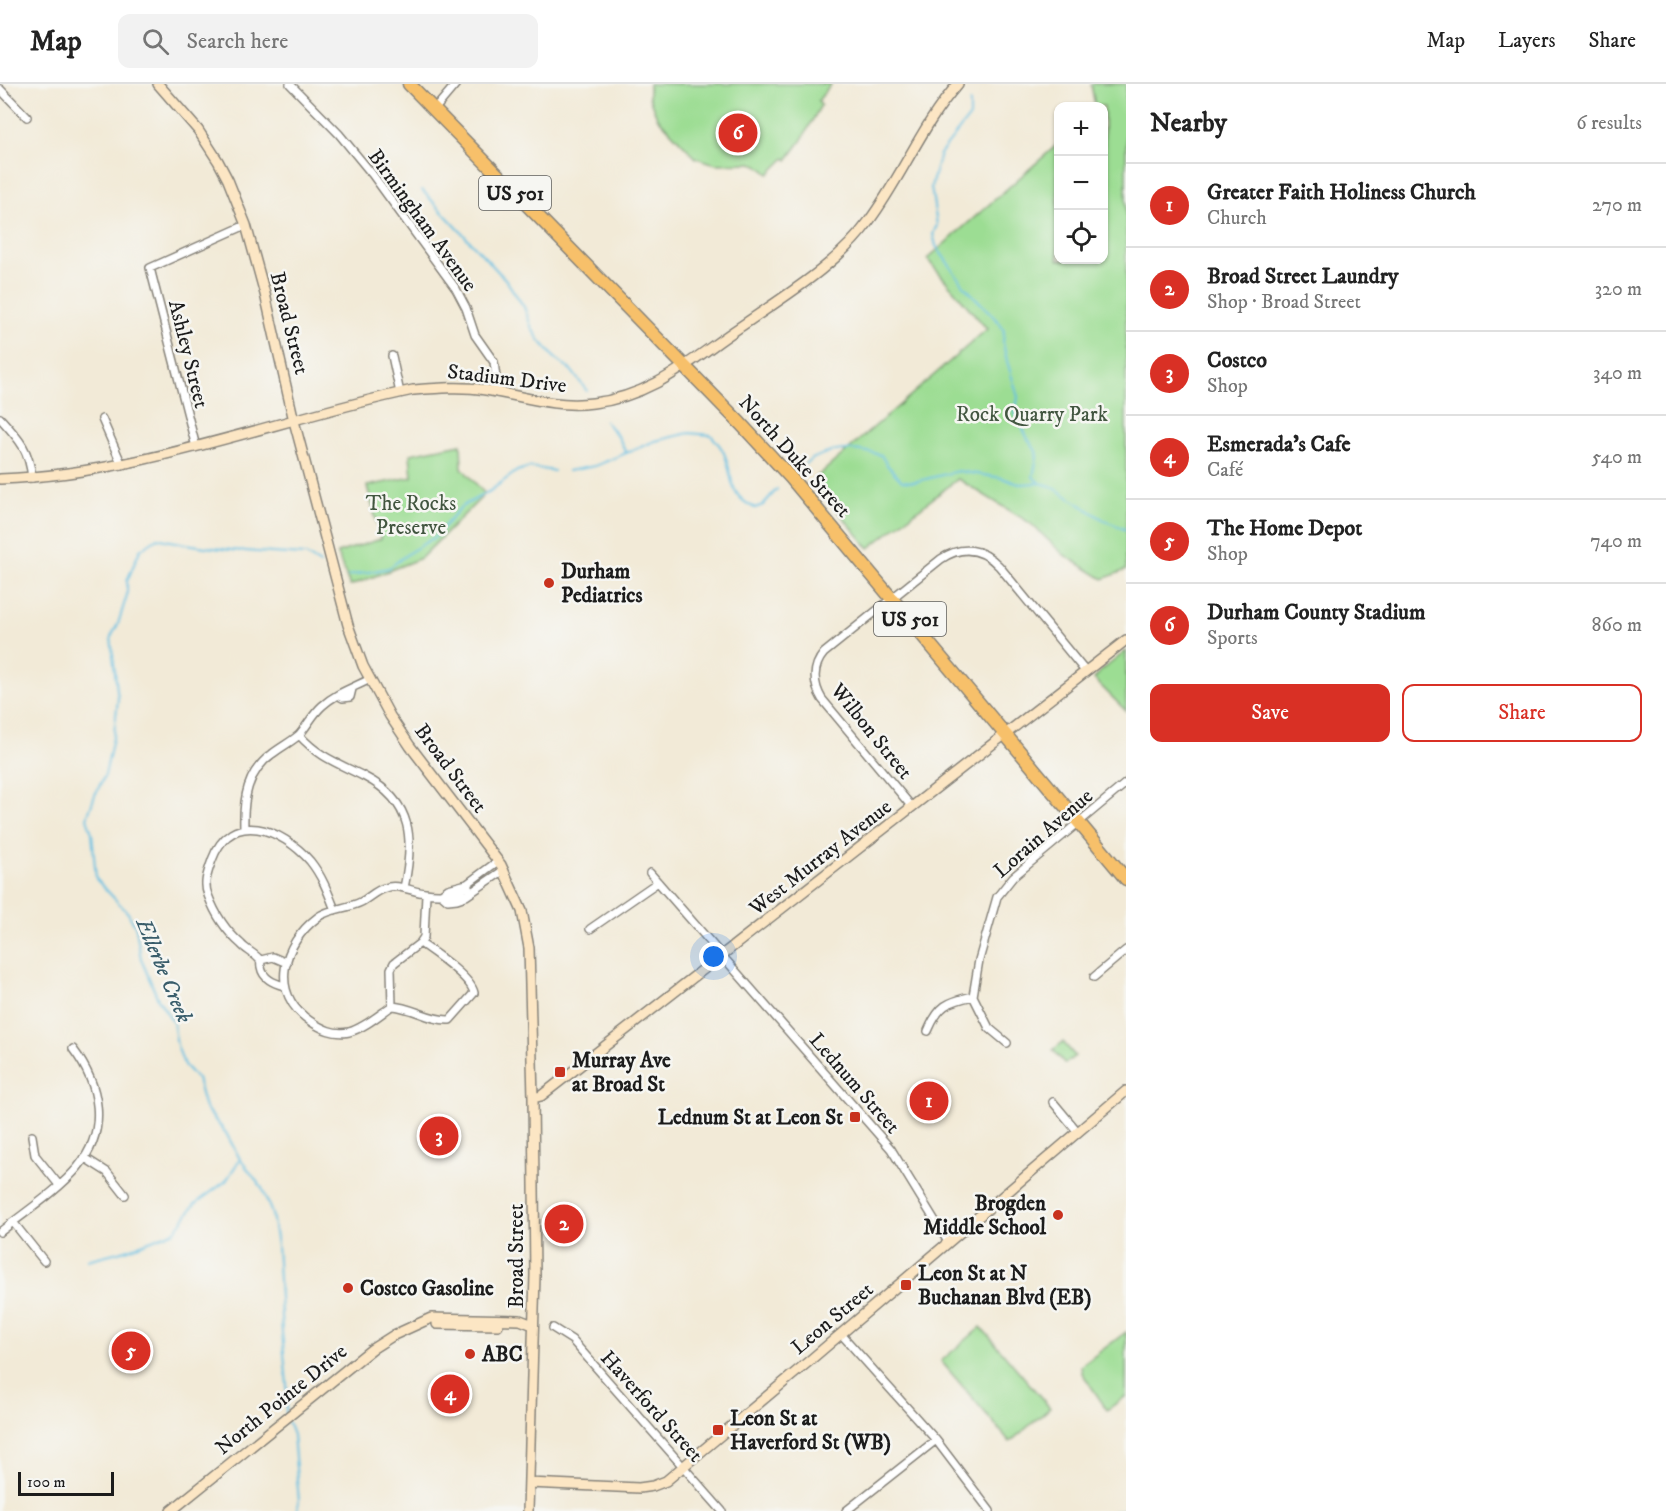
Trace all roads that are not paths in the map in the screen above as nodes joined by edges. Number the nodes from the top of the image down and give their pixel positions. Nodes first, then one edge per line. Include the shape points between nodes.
1 (158, 84) edge
2 (290, 84) edge
3 (409, 84) edge
4 (456, 84) edge
5 (958, 84) edge
6 (0, 89) edge
7 (434, 110) junction
8 (27, 117) dead end
9 (246, 225) junction
10 (392, 356) dead end
11 (685, 367) junction
12 (400, 393) junction
13 (498, 393) junction
14 (0, 418) edge
15 (102, 419) dead end
16 (294, 421) junction
17 (196, 447) junction
18 (122, 465) junction
19 (32, 478) junction
20 (0, 479) edge
21 (892, 598) junction
22 (1126, 640) edge
23 (1085, 671) junction
24 (370, 679) junction
25 (1006, 734) junction
26 (299, 735) junction
27 (1126, 783) edge
28 (912, 807) junction
29 (1080, 823) junction
30 (244, 828) junction
31 (498, 861) junction
32 (504, 870) junction
33 (650, 873) dead end
34 (1126, 879) edge
35 (658, 882) junction
36 (404, 888) junction
37 (468, 888) junction
38 (426, 894) junction
39 (441, 894) junction
40 (335, 910) junction
41 (590, 929) dead end
42 (420, 943) junction
43 (1126, 950) edge
44 (722, 956) junction
45 (261, 960) junction
46 (286, 963) junction
47 (1094, 977) dead end
48 (284, 986) junction
49 (973, 996) junction
50 (392, 1006) junction
51 (928, 1031) dead end
52 (1007, 1043) dead end
53 (74, 1049) dead end
54 (1126, 1091) edge
55 (533, 1098) junction
56 (1053, 1102) dead end
57 (1078, 1132) junction
58 (32, 1136) dead end
59 (85, 1158) junction
60 (59, 1185) junction
61 (125, 1195) dead end
62 (13, 1222) junction
63 (0, 1232) edge
64 (948, 1242) junction
65 (44, 1261) dead end
66 (533, 1325) junction
67 (553, 1328) dead end
68 (841, 1334) junction
69 (936, 1440) junction
70 (683, 1467) junction
71 (529, 1483) junction
72 (171, 1511) edge
73 (528, 1511) edge
74 (722, 1511) edge
75 (846, 1511) edge
76 (990, 1511) edge

1 - 9 street, Broad Street via 198,130 218,161
2 - 13 street, Birmingham Avenue via 372,174 456,289 475,335 494,362
3 - 7 highway, North Duke Street / US 501
4 - 7 street
5 - 11 street, Stadium Drive via 875,213 848,245 809,279
6 - 8 street
7 - 11 highway, North Duke Street / US 501
9 - 16 street, Broad Street
9 - 17 street, Ashley Street via 150,268
10 - 12 street
11 - 13 street, Stadium Drive via 636,392 595,403 542,403
11 - 21 highway, North Duke Street / US 501 via 791,478
12 - 13 street, Stadium Drive via 448,387
12 - 16 street, Stadium Drive
14 - 19 street via 25,447
15 - 18 street
16 - 17 street, Stadium Drive
16 - 24 street, Broad Street via 355,645
17 - 18 street, Stadium Drive
18 - 19 street, Stadium Drive
19 - 20 street, Stadium Drive
21 - 23 street, Wilbon Street via 950,553 984,553
21 - 25 highway, North Duke Street / US 501
21 - 28 street, Wilbon Street via 824,653 814,680 822,699
22 - 23 street, West Murray Avenue
23 - 25 street, West Murray Avenue
24 - 26 street via 342,691 320,708
24 - 31 street, Broad Street via 410,746
25 - 28 street, West Murray Avenue
25 - 29 highway, North Duke Street / US 501
26 - 30 street via 267,757 253,774 246,793
26 - 36 street via 319,755 383,788 397,804 410,836
27 - 29 street, Lorain Avenue
28 - 44 street, West Murray Avenue
29 - 34 highway, North Duke Street / US 501
29 - 49 street, Lorain Avenue via 1000,890 979,960
30 - 40 street via 266,831 294,846 322,878
30 - 45 street via 230,834 218,846 206,884 208,897 226,929
31 - 32 street, Broad Street
31 - 37 street
32 - 37 street
32 - 55 street, Broad Street via 528,936
33 - 35 street, Lednum Street
35 - 41 street
35 - 44 street, Lednum Street
36 - 38 street
36 - 40 street via 384,888 361,902
37 - 39 street via 448,889
37 - 39 street via 448,900
38 - 39 street
38 - 42 street via 426,931
40 - 46 street via 320,915 305,930
42 - 50 street via 394,963 390,978
42 - 50 street via 472,986 472,998 450,1020
43 - 47 street
44 - 55 street, West Murray Avenue via 541,1096
44 - 64 street, Lednum Street via 891,1149
45 - 46 street via 273,957
45 - 48 street via 269,980
46 - 48 street
48 - 50 street via 300,1014 337,1033 361,1027
49 - 51 street via 954,1000 942,1008
49 - 52 street via 984,1021
53 - 59 street via 89,1072 98,1102 96,1129
54 - 57 street, Leon Street
55 - 66 street, Broad Street
56 - 57 street
57 - 64 street, Leon Street
58 - 60 street via 35,1155
59 - 60 street
59 - 61 street via 107,1172
60 - 62 street
62 - 63 street
62 - 65 street
64 - 68 street, Leon Street
66 - 71 street, Broad Street
66 - 72 street, North Pointe Drive via 419,1324 378,1344
67 - 70 street, Haverford Street via 572,1340
68 - 69 street
68 - 70 street, Leon Street
69 - 75 street
69 - 76 street
70 - 71 street, Leon Street via 666,1481 647,1487
70 - 74 street, Haverford Street
71 - 73 street, Broad Street

